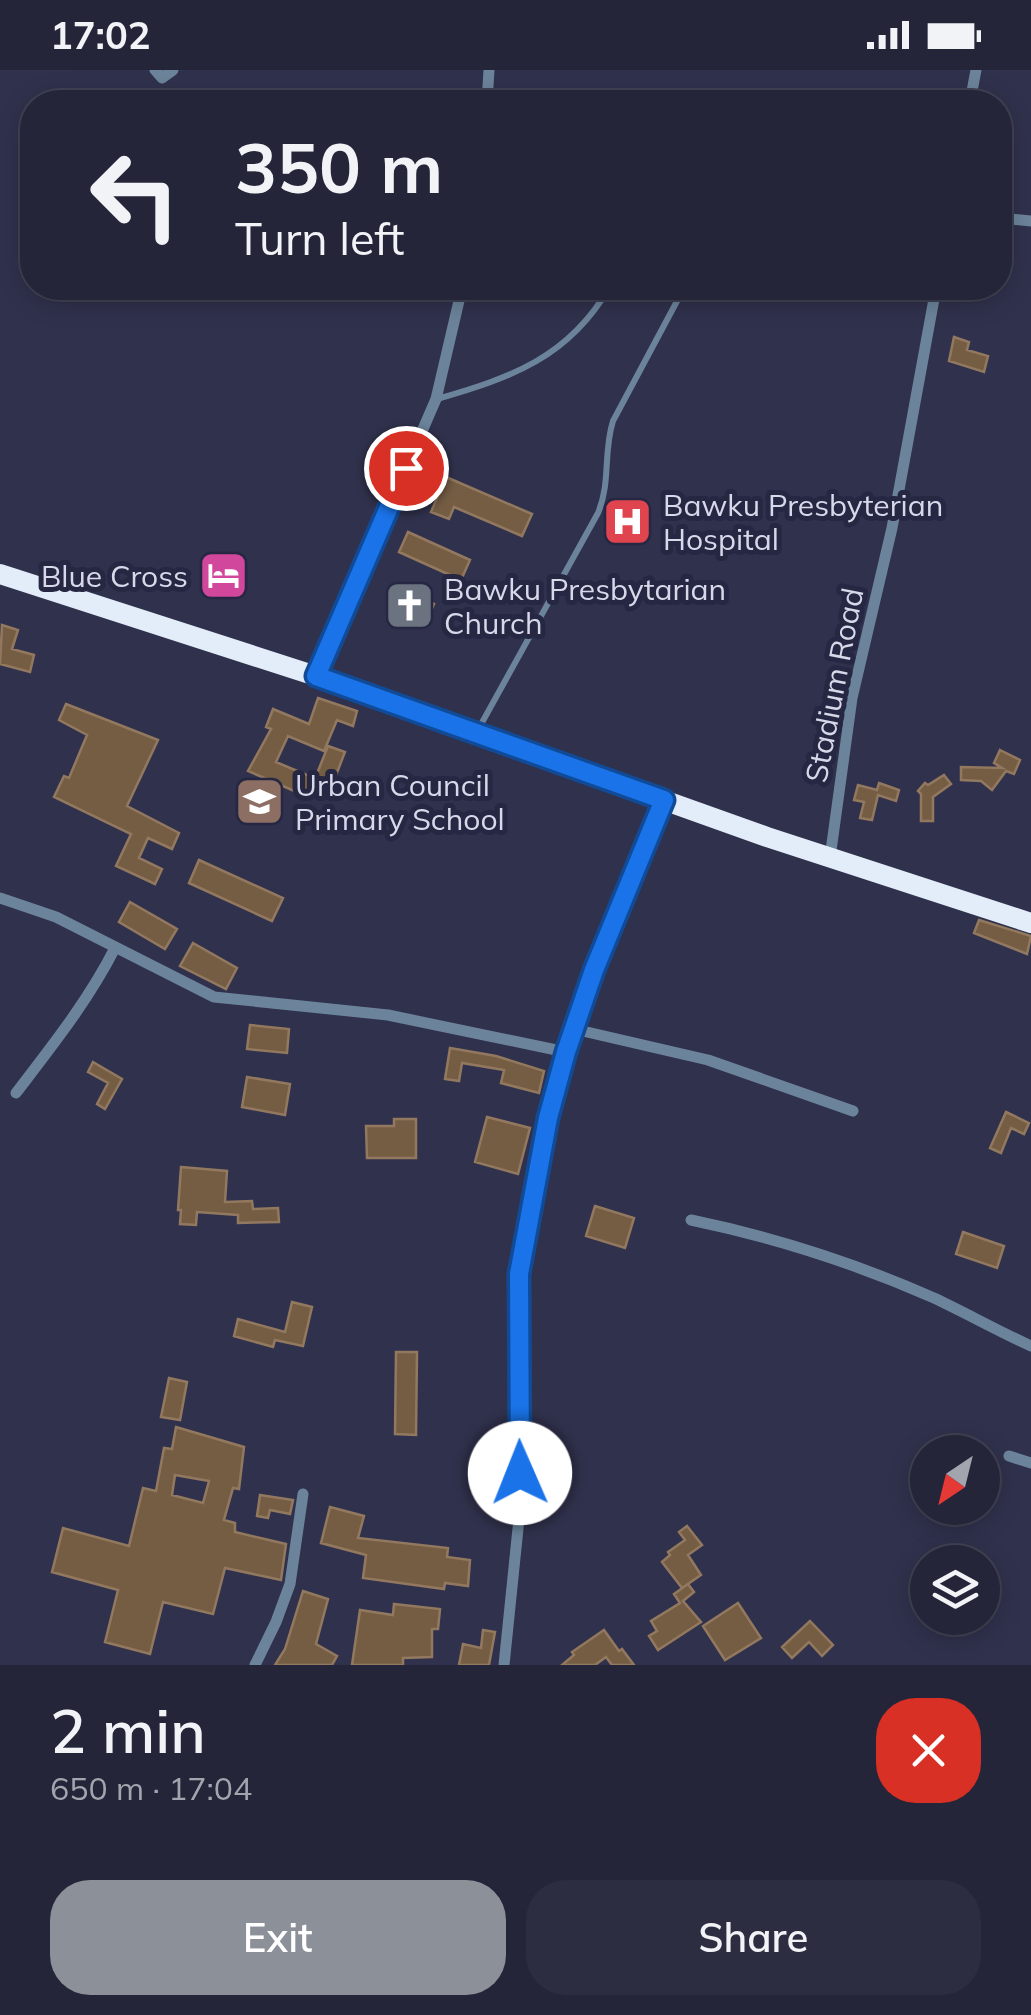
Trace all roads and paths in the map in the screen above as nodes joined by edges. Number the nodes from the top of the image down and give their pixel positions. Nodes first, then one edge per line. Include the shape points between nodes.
1 (155, 70) edge
2 (172, 70) edge
3 (459, 300) edge
4 (601, 300) edge
5 (678, 300) edge
6 (934, 300) edge
7 (436, 399) junction
8 (0, 574) edge
9 (316, 676) junction
10 (476, 733) junction
11 (664, 800) junction
12 (830, 858) junction
13 (0, 898) edge
14 (1031, 924) edge
15 (115, 948) junction
16 (574, 1029) junction
17 (566, 1052) junction
18 (16, 1092) dead end
19 (853, 1111) dead end
20 (691, 1220) dead end
21 (1031, 1346) edge
22 (1009, 1456) dead end
23 (1031, 1464) edge
24 (303, 1494) dead end
25 (255, 1665) edge
26 (504, 1665) edge

1 - 2 street via 162,78
3 - 7 street
4 - 7 lane via 565,344 495,382
5 - 10 lane via 613,422 608,486 598,512
6 - 12 street, Stadium Road via 852,698
7 - 9 street
8 - 9 highway
9 - 10 highway
10 - 11 highway
11 - 12 highway
11 - 16 street
12 - 14 highway
13 - 15 street
15 - 17 street via 223,1000 388,1014
15 - 18 street via 70,1023
16 - 17 street
16 - 19 street via 708,1060
17 - 26 street via 519,1274 520,1509
20 - 21 street via 753,1233 931,1297
22 - 23 street
24 - 25 street via 290,1584

